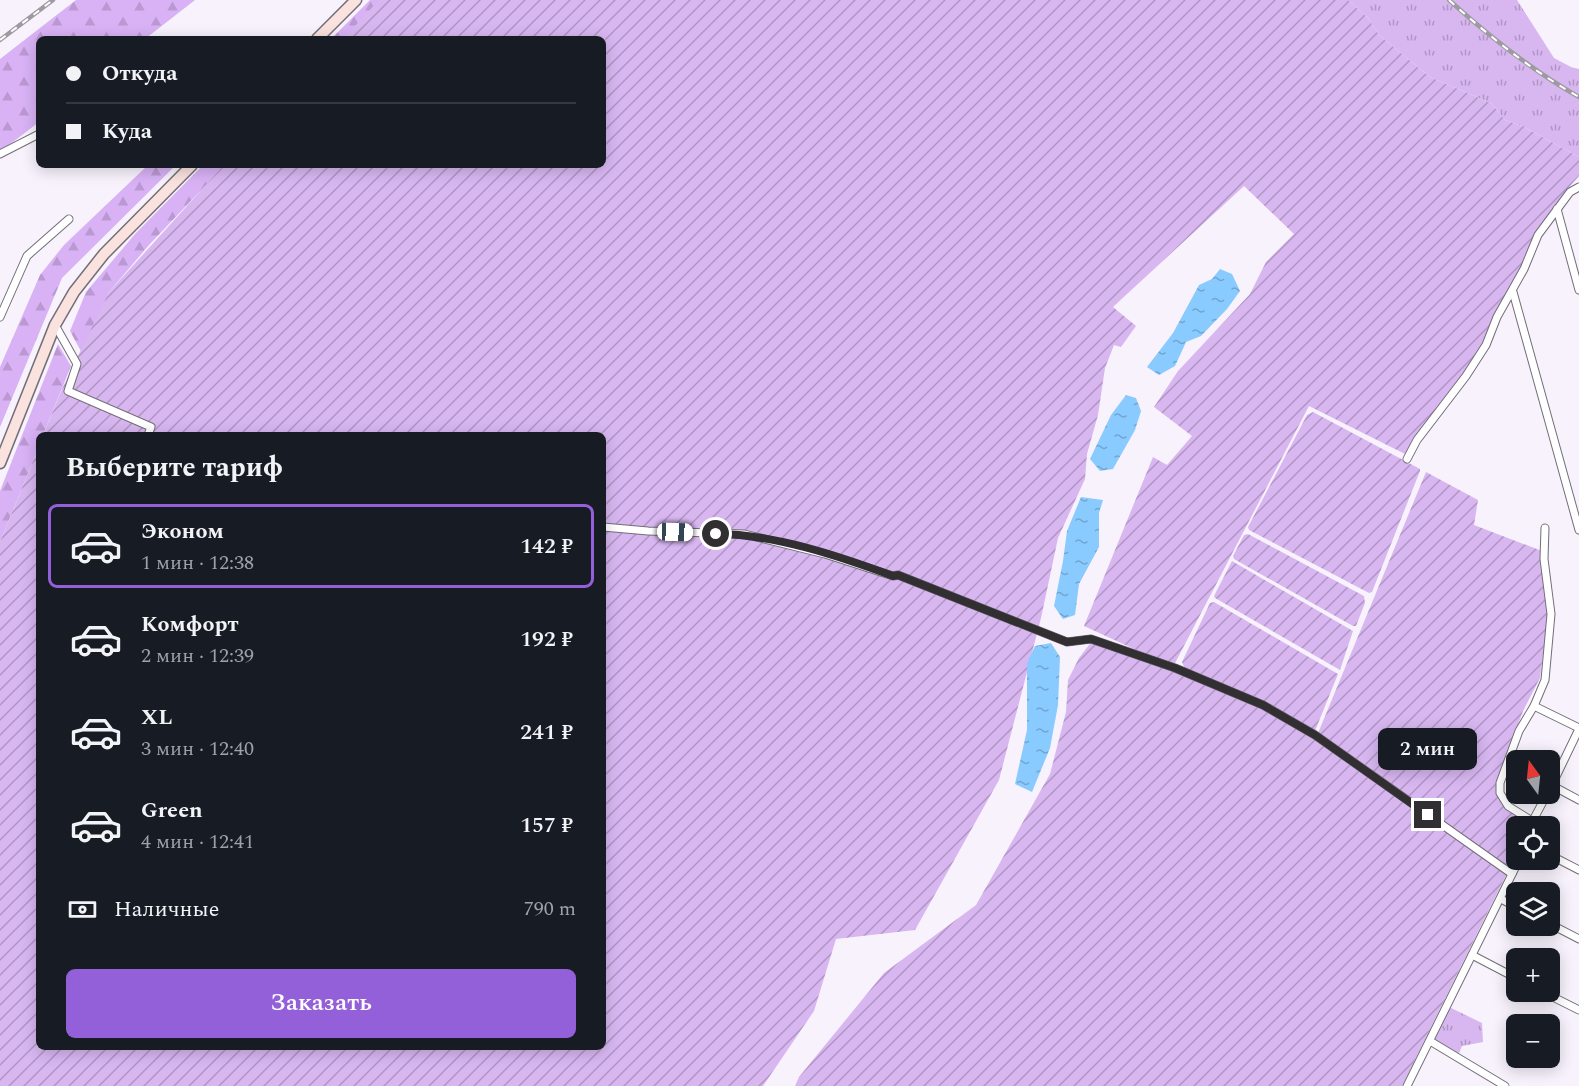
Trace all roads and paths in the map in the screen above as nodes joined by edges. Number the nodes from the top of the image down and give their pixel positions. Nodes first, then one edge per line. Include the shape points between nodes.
1 (356, 0) edge
2 (320, 36) edge
3 (36, 136) edge
4 (0, 154) edge
5 (189, 168) edge
6 (1579, 187) edge
7 (1557, 210) junction
8 (69, 219) dead end
9 (1579, 290) edge
10 (1513, 292) junction
11 (0, 317) edge
12 (55, 325) junction
13 (149, 432) edge
14 (1407, 459) dead end
15 (0, 463) edge
16 (606, 527) edge
17 (1545, 528) dead end
18 (1579, 530) edge
19 (1534, 706) junction
20 (1579, 728) edge
21 (1560, 767) edge
22 (1560, 791) edge
23 (1579, 800) edge
24 (1521, 816) edge
25 (1560, 860) edge
26 (1514, 870) edge
27 (1579, 870) edge
28 (1512, 874) junction
29 (1501, 899) junction
30 (1506, 902) edge
31 (1560, 929) edge
32 (1579, 939) edge
33 (1472, 955) junction
34 (1506, 973) edge
35 (1560, 1000) edge
36 (1579, 1010) edge
37 (1430, 1041) junction
38 (1407, 1086) edge
39 (1505, 1086) edge

1 - 2 main road
3 - 4 street
5 - 12 main road via 104,254 74,292
6 - 7 street via 1570,192
7 - 9 street
7 - 10 street via 1538,235
8 - 11 street via 27,256
10 - 14 street via 1486,345 1416,440
10 - 18 street
12 - 13 street via 77,363 68,391 151,428
12 - 15 main road
16 - 28 street via 744,534 789,544 898,575 1067,642 1091,639 1175,668 1263,705 1315,735
17 - 19 street via 1551,614 1545,680
19 - 20 street
19 - 24 street via 1519,731 1500,783 1500,794
20 - 21 street
22 - 23 street
25 - 27 street
26 - 28 street
28 - 29 street
29 - 30 street
29 - 33 street
31 - 32 street
33 - 34 street
33 - 37 street
35 - 36 street
37 - 38 street
37 - 39 street

